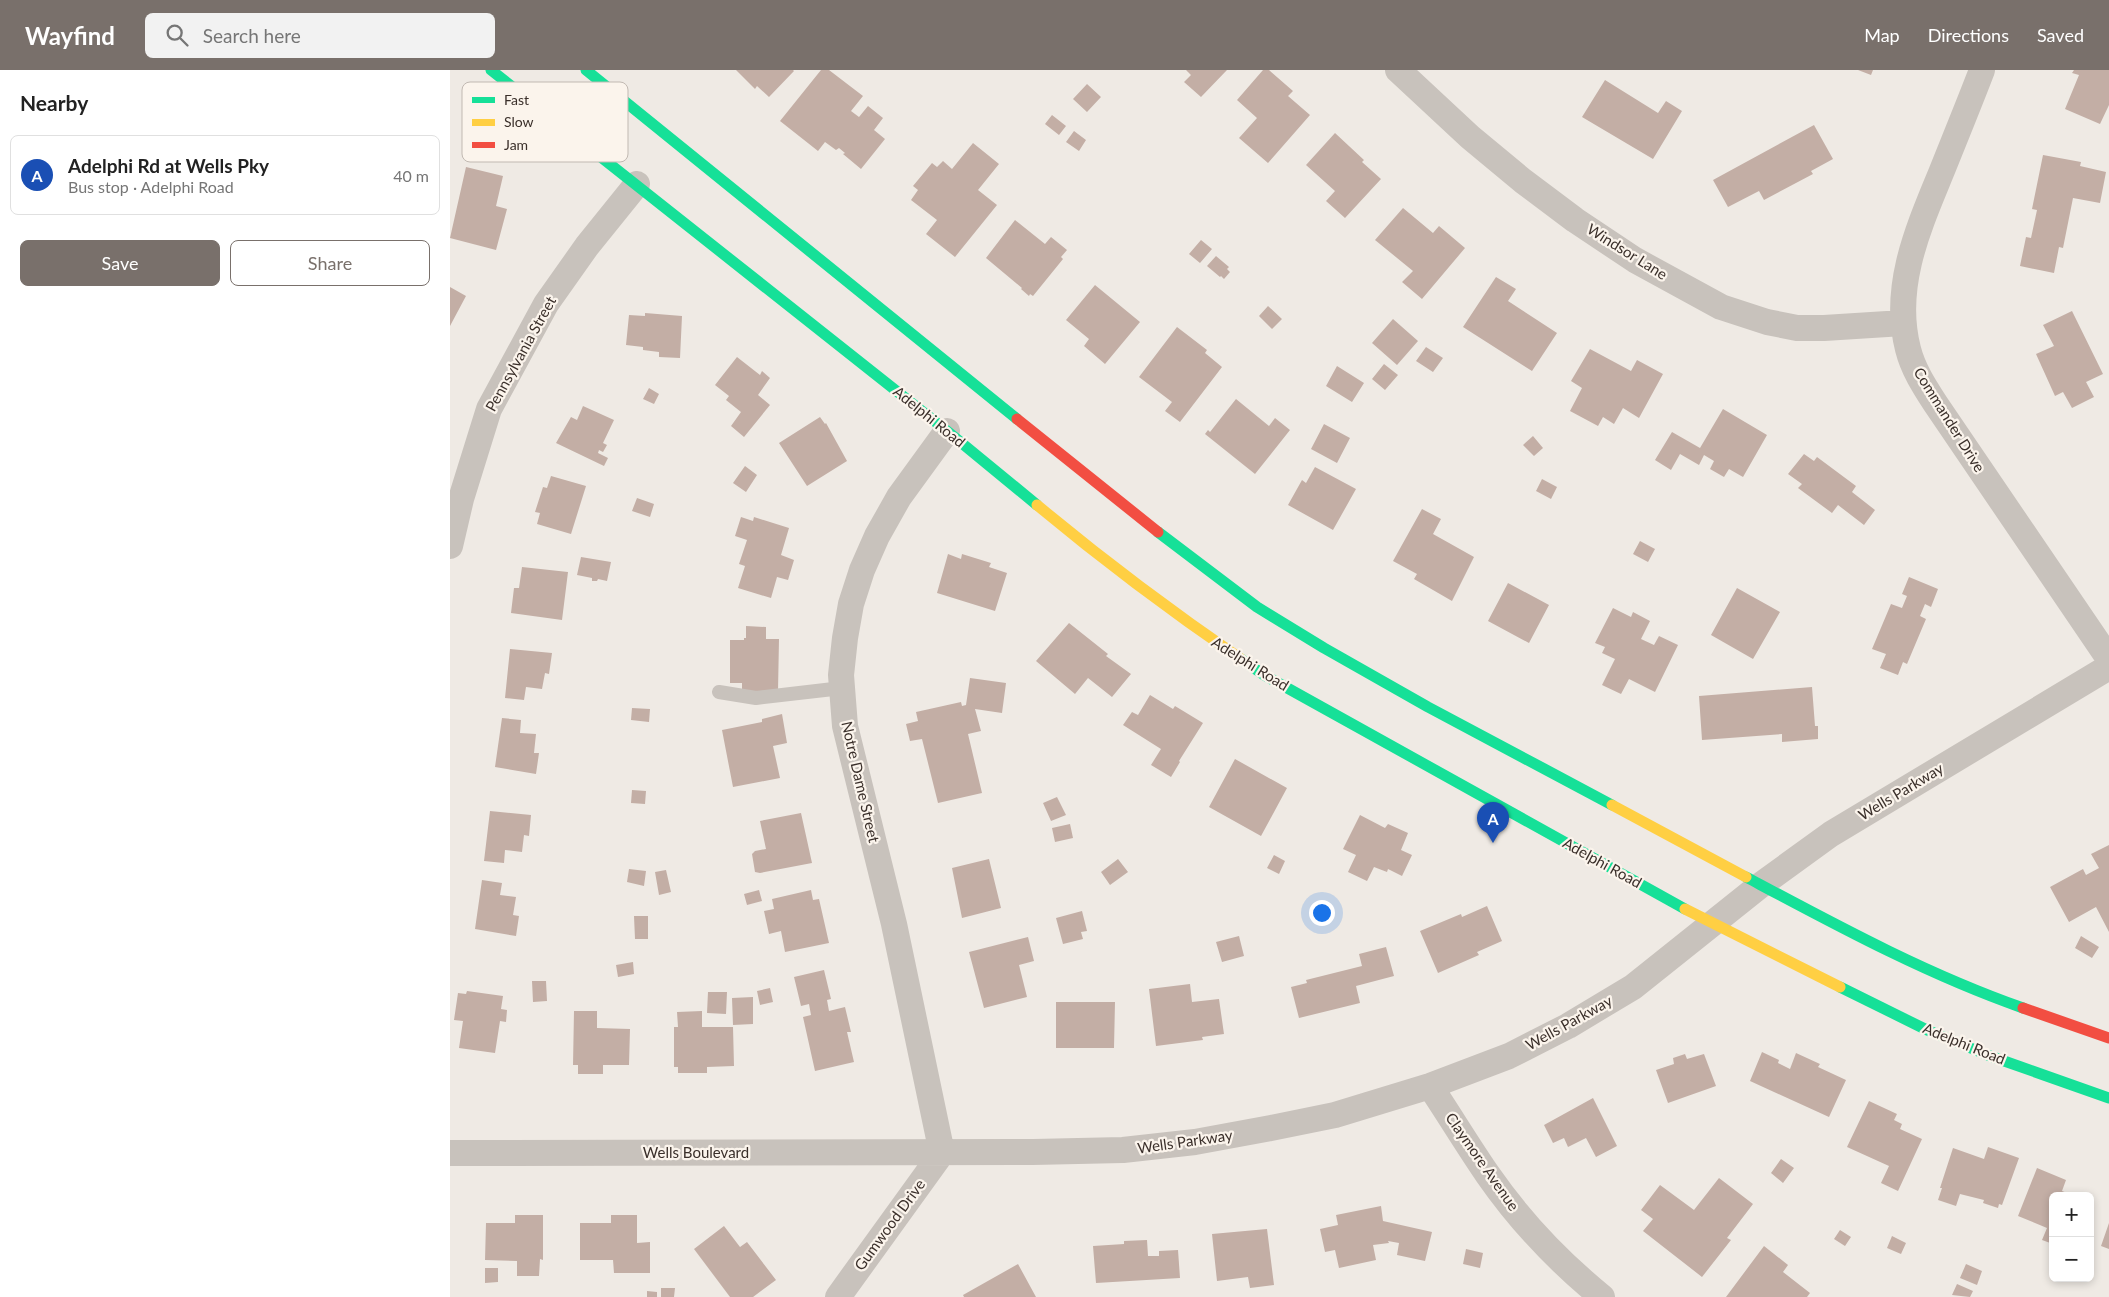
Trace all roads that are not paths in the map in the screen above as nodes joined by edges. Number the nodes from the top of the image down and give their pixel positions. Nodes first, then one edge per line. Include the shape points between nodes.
1 (491, 70) edge
2 (586, 70) edge
3 (1398, 70) edge
4 (1982, 70) edge
5 (506, 82) edge
6 (601, 82) edge
7 (628, 104) edge
8 (609, 162) edge
9 (637, 184) junction
10 (1903, 324) junction
11 (947, 431) junction
12 (450, 546) edge
13 (2109, 659) edge
14 (2109, 667) edge
15 (842, 688) junction
16 (719, 692) dead end
17 (1762, 884) junction
18 (1711, 924) junction
19 (2109, 1038) edge
20 (1430, 1086) junction
21 (2109, 1098) edge
22 (450, 1153) edge
23 (942, 1153) junction
24 (838, 1297) edge
25 (1602, 1297) edge

1 - 5 main road, Adelphi Road
2 - 6 main road
3 - 10 street, Windsor Lane via 1523,181 1635,260 1721,307 1797,328
4 - 10 street, Commander Drive via 1915,237 1906,271
7 - 17 main road via 1152,528 1258,607 1436,711
8 - 9 main road, Adelphi Road
9 - 11 main road, Adelphi Road
9 - 12 street, Pennsylvania Street via 546,304 489,410
10 - 13 street, Commander Drive via 1908,350 1919,377
11 - 15 street, Notre Dame Street via 900,496 862,570 845,638
11 - 18 main road, Adelphi Road via 1092,551 1264,675
14 - 17 street, Wells Parkway via 1831,834
15 - 16 lane via 756,698
15 - 23 street, Notre Dame Street via 845,726 894,924
17 - 18 street, Wells Parkway
17 - 19 main road via 1854,935 1983,994
18 - 20 street, Wells Parkway via 1633,987 1568,1026 1509,1056
18 - 21 main road, Adelphi Road via 1926,1030
20 - 23 street, Wells Parkway via 1335,1115 1195,1142 1123,1150
20 - 25 street, Claymore Avenue via 1516,1212 1572,1272
22 - 23 street, Wells Boulevard
23 - 24 street, Gumwood Drive

